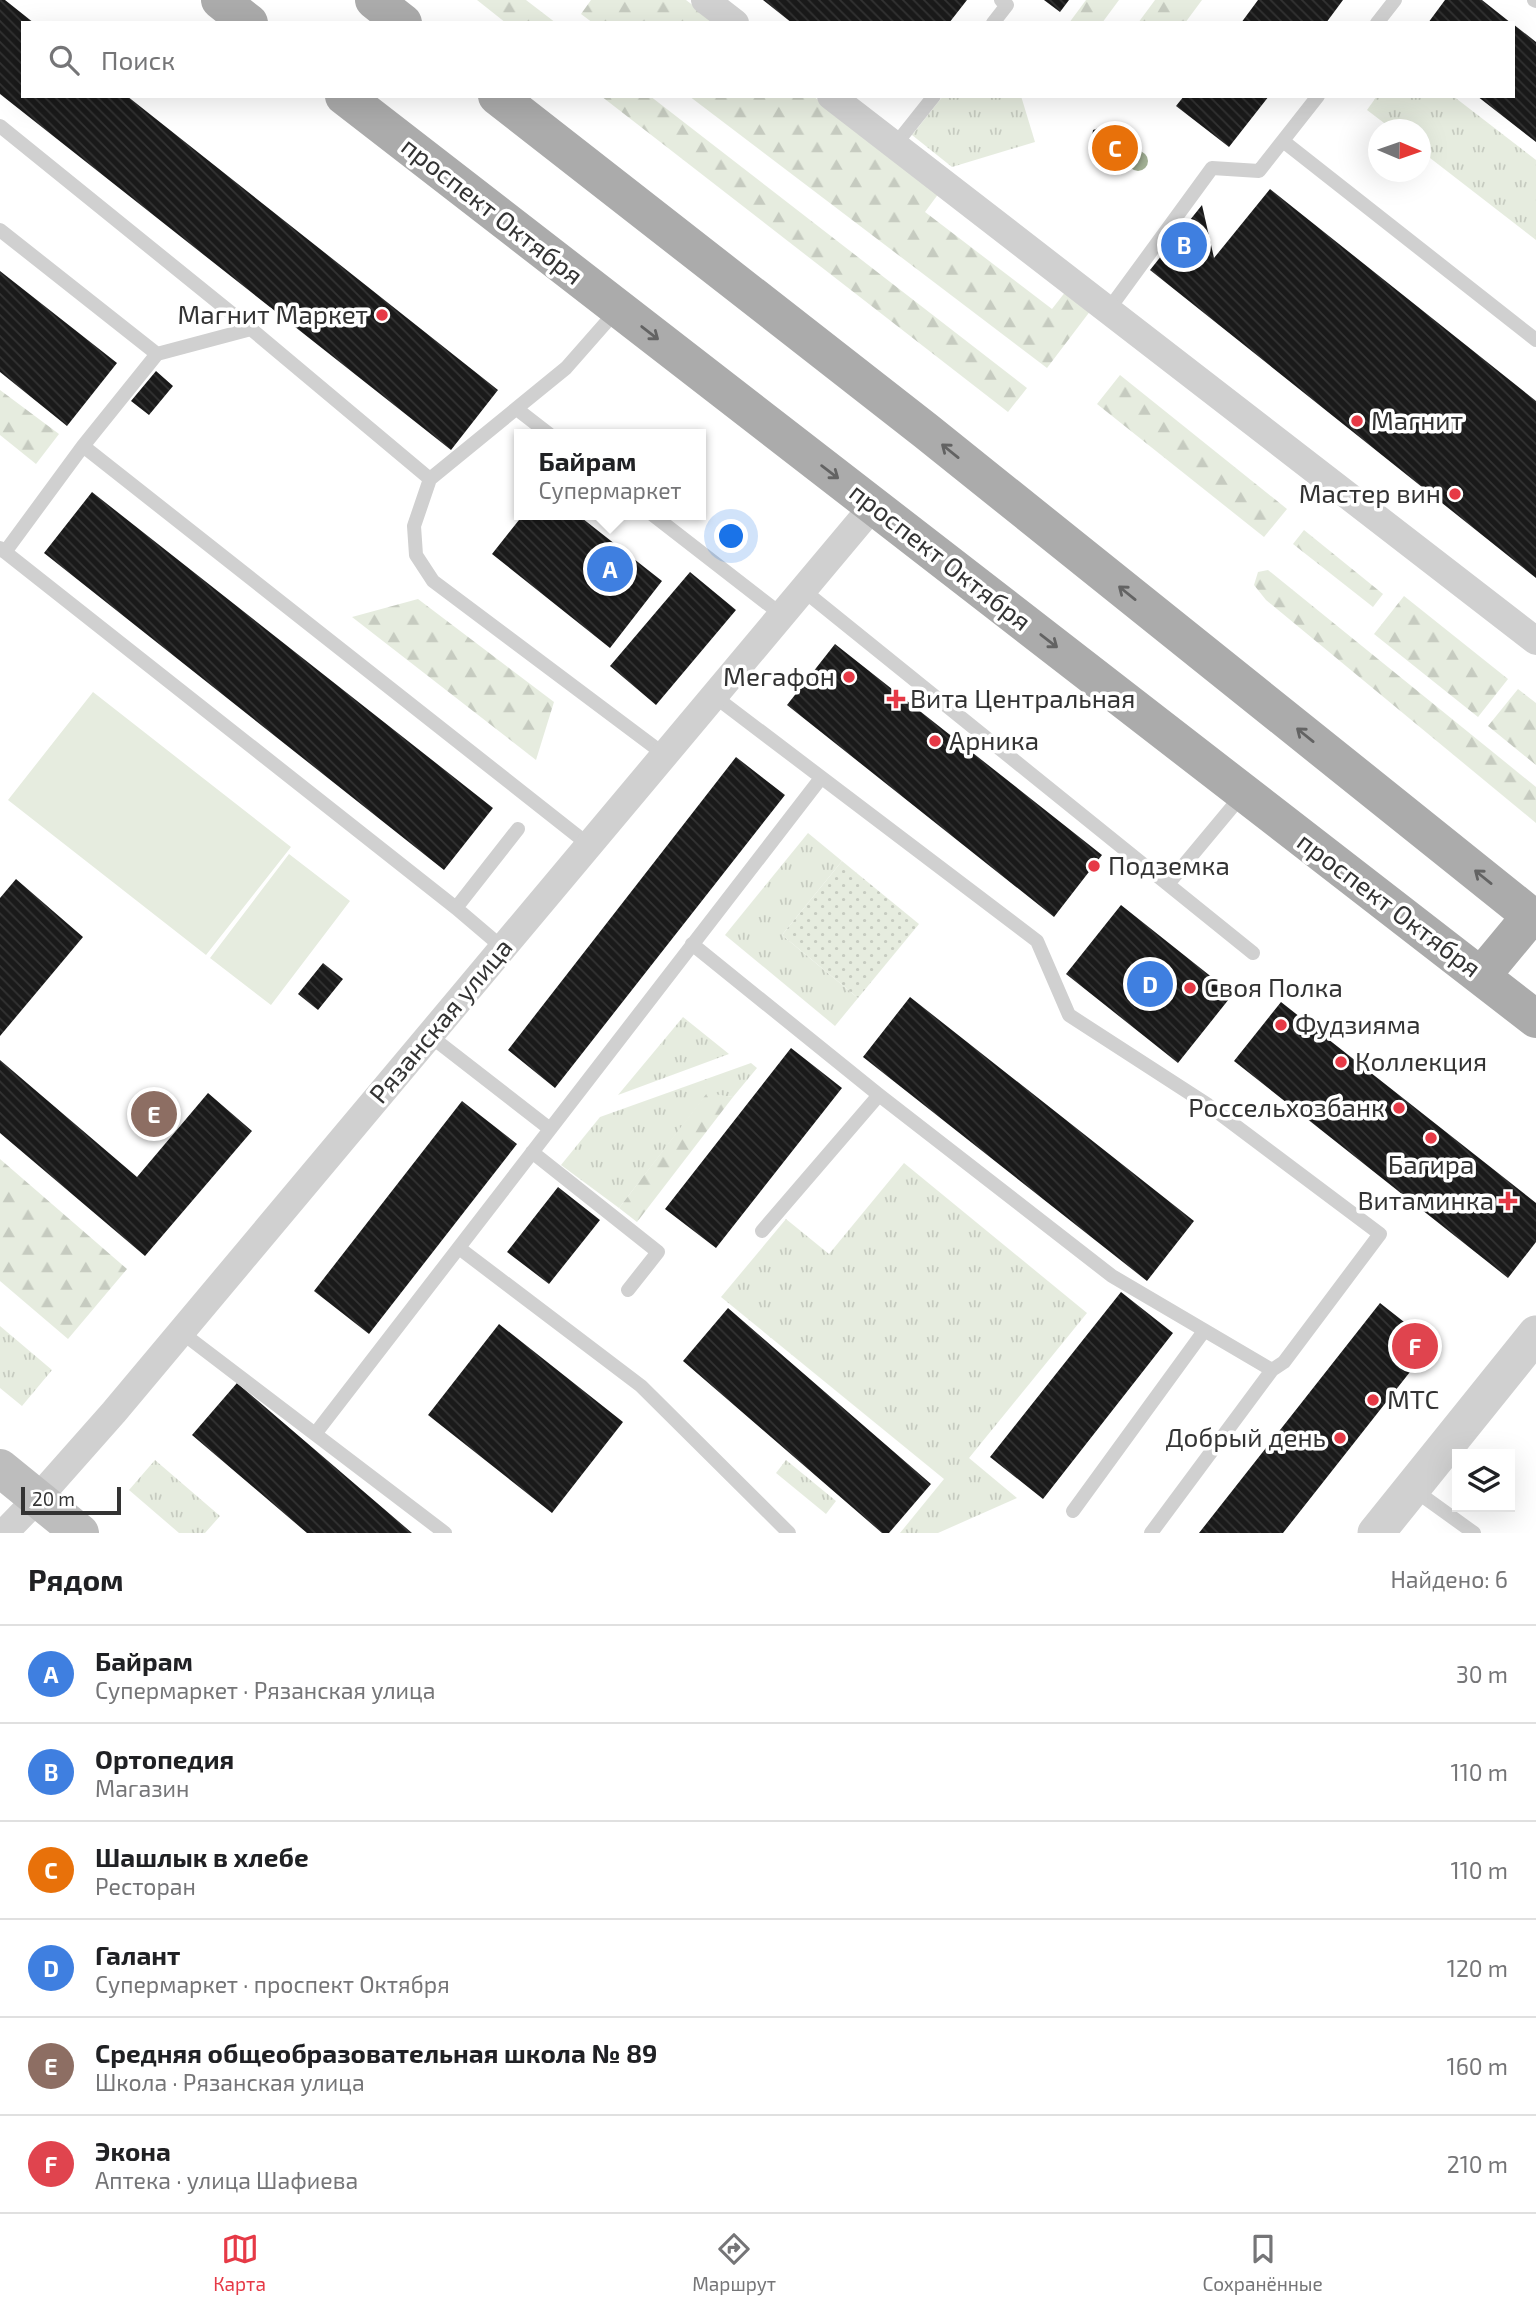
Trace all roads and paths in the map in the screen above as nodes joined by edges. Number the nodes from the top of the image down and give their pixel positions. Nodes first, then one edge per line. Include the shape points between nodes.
1 (220, 0) edge
2 (374, 0) edge
3 (705, 0) edge
4 (1001, 0) edge
5 (1395, 0) edge
6 (246, 21) edge
7 (400, 21) edge
8 (732, 21) edge
9 (995, 21) edge
10 (1379, 21) edge
11 (347, 98) edge
12 (500, 98) edge
13 (834, 98) edge
14 (932, 98) edge
15 (1316, 98) edge
16 (0, 126) edge
17 (1283, 141) junction
18 (895, 145) junction
19 (0, 230) edge
20 (618, 309) junction
21 (1109, 309) junction
22 (251, 329) junction
23 (1536, 340) edge
24 (157, 354) junction
25 (518, 410) junction
26 (543, 429) edge
27 (83, 446) junction
28 (430, 479) junction
29 (874, 505) junction
30 (659, 520) edge
31 (3, 550) edge
32 (803, 590) junction
33 (782, 615) junction
34 (1536, 641) edge
35 (714, 696) junction
36 (665, 755) junction
37 (821, 778) junction
38 (1243, 793) junction
39 (518, 829) dead end
40 (589, 845) junction
41 (1168, 884) junction
42 (456, 908) junction
43 (1533, 918) edge
44 (692, 944) junction
45 (503, 948) junction
46 (1253, 953) dead end
47 (1482, 975) junction
48 (1536, 1019) edge
49 (429, 1035) junction
50 (879, 1095) junction
51 (550, 1129) junction
52 (532, 1152) junction
53 (762, 1231) dead end
54 (459, 1248) junction
55 (628, 1290) dead end
56 (1204, 1331) junction
57 (181, 1332) junction
58 (1536, 1334) edge
59 (1272, 1370) junction
60 (315, 1434) junction
61 (0, 1468) edge
62 (1412, 1488) junction
63 (37, 1499) junction
64 (1073, 1511) dead end
65 (4, 1533) edge
66 (80, 1533) edge
67 (445, 1533) edge
68 (789, 1533) edge
69 (1151, 1533) edge
70 (1376, 1533) edge
71 (1474, 1533) edge

1 - 6 main road
2 - 7 main road
3 - 8 street
4 - 9 lane via 1007,5
5 - 10 lane
11 - 20 main road, проспект Октября
43 -> 12 main road via 926,431
13 - 18 street
14 - 18 lane
15 - 17 lane
16 - 22 lane
17 - 21 lane via 1259,171 1212,168
17 - 23 lane
18 - 21 street
19 - 24 lane
20 - 25 lane via 566,368
20 -> 29 main road, проспект Октября
21 - 34 street
22 - 24 lane
22 - 28 lane
24 - 27 lane
25 - 26 lane
25 - 28 lane
27 - 31 lane
27 - 40 lane
28 - 36 lane via 414,526 416,555 433,580
29 - 32 street, Рязанская улица
29 -> 38 main road, проспект Октября
30 - 33 lane
31 - 42 lane
32 - 33 street, Рязанская улица
32 - 41 lane
33 - 35 street, Рязанская улица
35 - 36 street, Рязанская улица
35 - 37 lane
36 - 40 street, Рязанская улица
37 - 44 lane
37 - 59 lane via 1037,941 1069,1015 1208,1105 1380,1234 1284,1362
38 - 41 lane
38 - 47 main road, проспект Октября
39 - 42 lane
40 - 45 street, Рязанская улица
41 - 46 lane
42 - 45 lane
43 - 47 main road
44 - 50 lane
44 - 51 lane
45 - 49 street, Рязанская улица
47 - 48 main road, проспект Октября
49 - 51 lane
49 - 57 street, Рязанская улица
50 - 53 lane
50 - 56 lane via 1112,1276
51 - 52 lane
52 - 54 lane
52 - 55 lane via 658,1252
54 - 60 lane
54 - 68 lane via 641,1386
56 - 59 lane
56 - 64 lane
57 - 60 lane
57 - 63 street, Рязанская улица
58 - 62 street
59 - 69 lane
60 - 67 lane
61 - 63 main road
62 - 70 street
62 - 71 lane
63 - 65 street, Рязанская улица
63 - 66 main road

